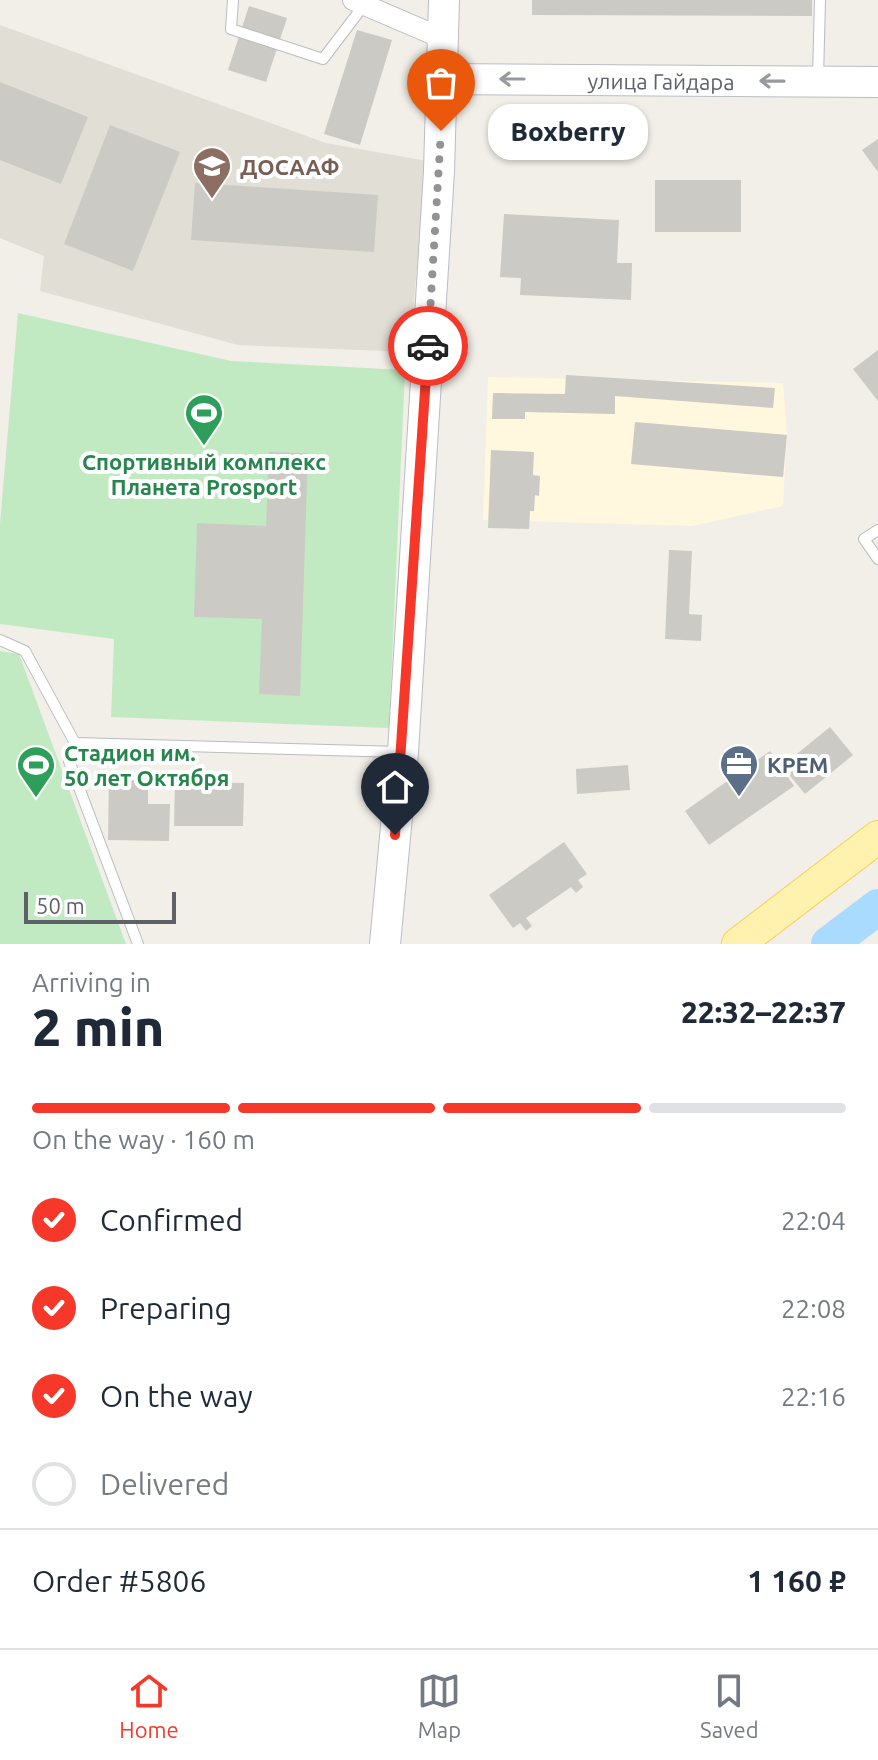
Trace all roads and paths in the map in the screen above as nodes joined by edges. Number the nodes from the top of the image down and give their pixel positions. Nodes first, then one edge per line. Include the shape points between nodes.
1 (233, 0) edge
2 (444, 0) edge
3 (820, 0) edge
4 (359, 2) edge
5 (444, 39) junction
6 (443, 79) junction
7 (818, 82) junction
8 (878, 82) edge
9 (878, 530) edge
10 (878, 559) edge
11 (0, 640) edge
12 (75, 743) junction
13 (403, 752) junction
14 (878, 837) edge
15 (138, 944) edge
16 (385, 944) edge
17 (738, 944) edge

1 - 4 lane via 231,29 323,59
2 - 5 main road
3 - 7 lane
4 - 5 street
5 - 6 main road
7 -> 6 main road, улица Гайдара
6 - 13 main road
7 - 8 main road, улица Гайдара
9 - 10 lane via 864,539
11 - 12 lane via 25,651
12 - 13 lane
12 - 15 lane via 69,761
13 - 16 main road
14 - 17 main road

